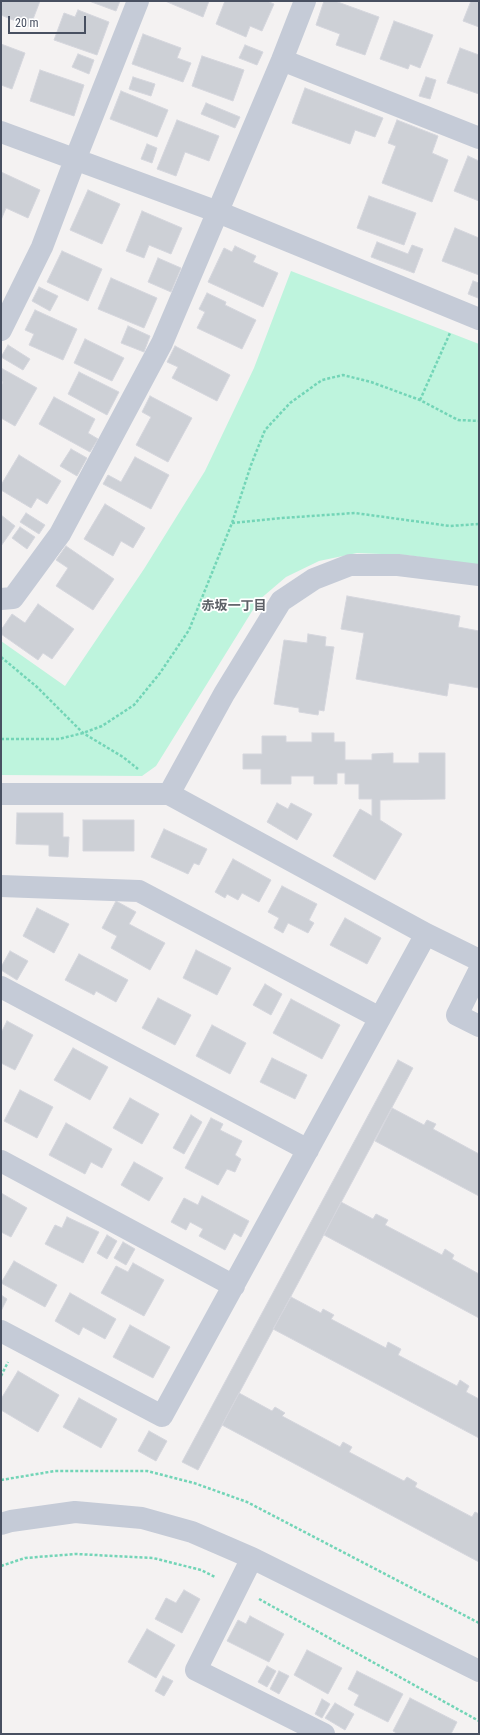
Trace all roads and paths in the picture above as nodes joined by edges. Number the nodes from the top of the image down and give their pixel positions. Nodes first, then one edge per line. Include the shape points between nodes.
1 (138, 1) edge
2 (305, 1) edge
3 (282, 60) junction
4 (1, 132) edge
5 (479, 138) edge
6 (74, 160) junction
7 (218, 212) junction
8 (470, 315) edge
9 (1, 330) edge
10 (420, 400) junction
11 (479, 421) edge
12 (232, 523) junction
13 (479, 524) edge
14 (479, 575) edge
15 (1, 599) edge
16 (1, 657) edge
17 (83, 733) junction
18 (1, 739) edge
19 (140, 771) dead end
20 (1, 794) edge
21 (169, 794) junction
22 (1, 886) edge
23 (426, 934) junction
24 (479, 960) edge
25 (479, 971) edge
26 (1, 987) edge
27 (380, 1018) junction
28 (479, 1026) edge
29 (308, 1150) junction
30 (1, 1161) edge
31 (234, 1286) junction
32 (1, 1331) edge
33 (1, 1480) edge
34 (1, 1524) edge
35 (252, 1558) junction
36 (479, 1623) edge
37 (479, 1671) edge
38 (324, 1734) edge

1 - 6 street
2 - 3 street
3 - 5 street
3 - 7 street
4 - 6 street
6 - 7 street
6 - 9 street via 42,247
7 - 8 street
7 - 15 street via 162,343 60,534 13,598
8 - 10 path
10 - 11 path via 458,420
10 - 12 path via 343,375 322,380 290,403 265,430
12 - 13 path via 354,513 450,526
12 - 17 path via 189,630 160,673 134,705 102,726
14 - 21 street via 398,565 350,565 314,580 281,601 224,694
16 - 17 path via 37,687
17 - 18 path via 59,739
17 - 19 path via 123,757
20 - 21 street
21 - 23 street
22 - 27 street via 139,891
23 - 24 street
23 - 27 street
25 - 28 street via 457,1015
26 - 29 street
27 - 29 street
29 - 31 street
30 - 31 street
31 - 32 street via 162,1416
33 - 36 path via 55,1471 147,1471 194,1484 247,1502
34 - 35 street via 75,1512 142,1518 192,1532
35 - 37 street
35 - 38 street via 196,1670

